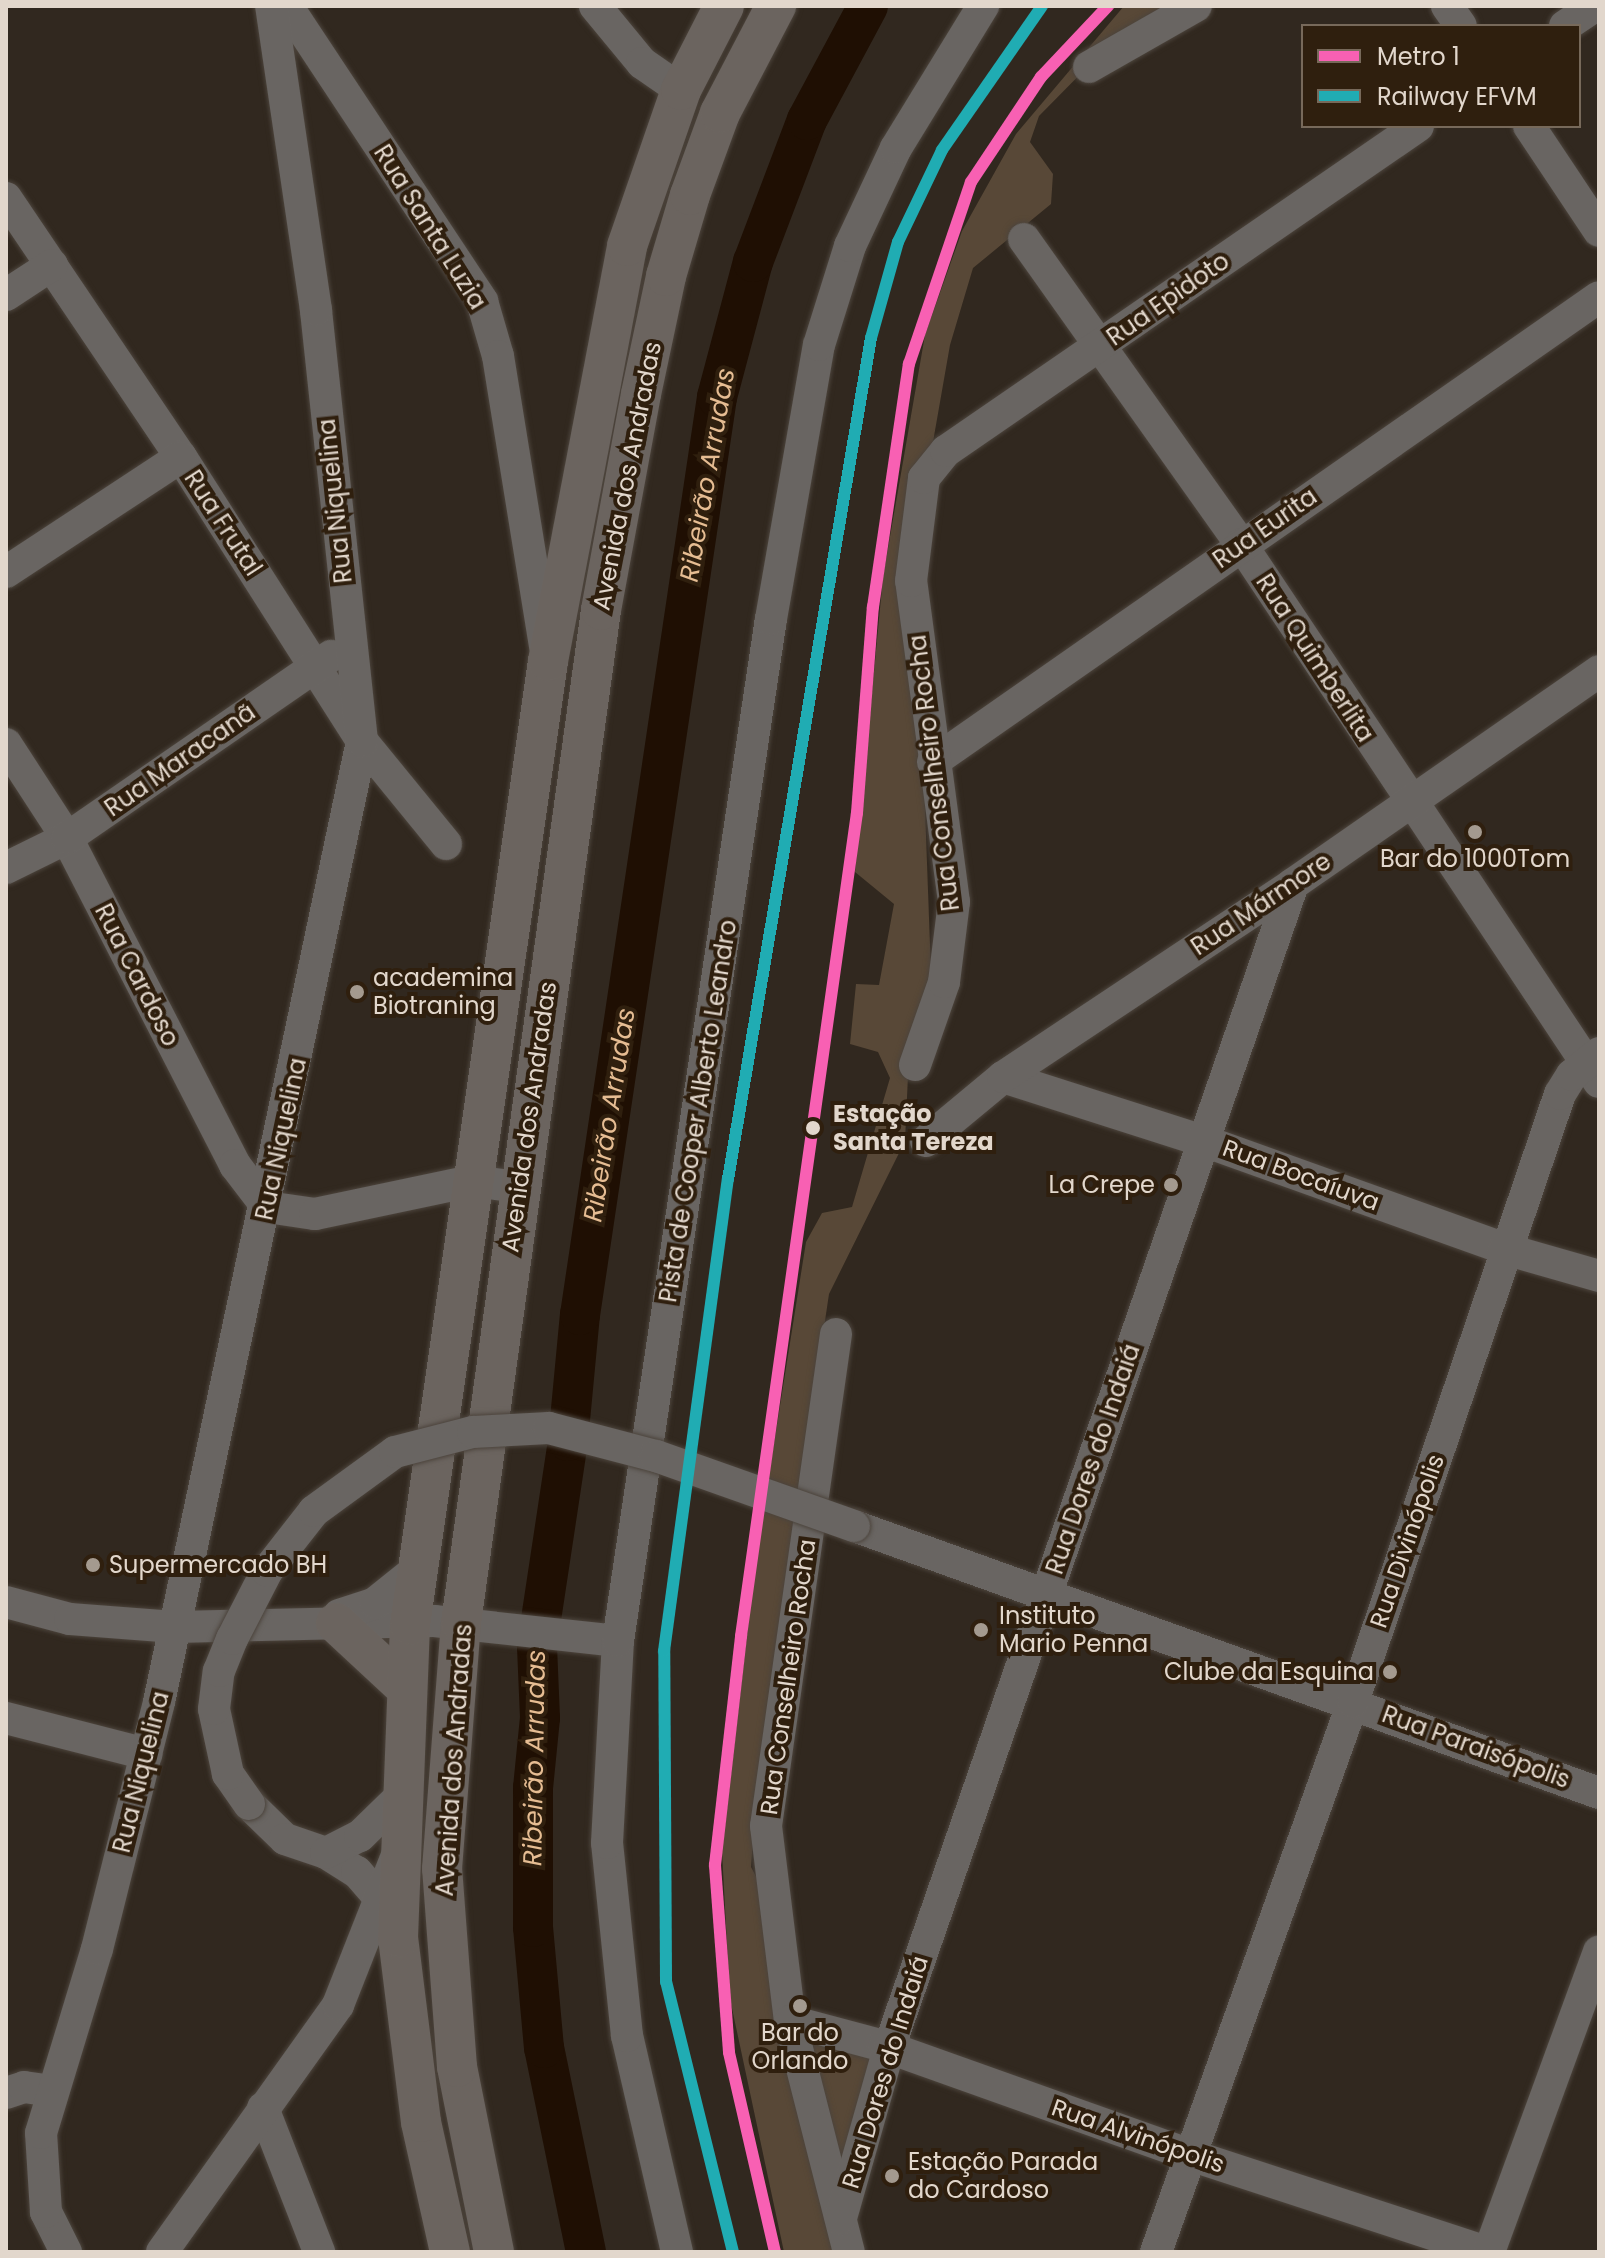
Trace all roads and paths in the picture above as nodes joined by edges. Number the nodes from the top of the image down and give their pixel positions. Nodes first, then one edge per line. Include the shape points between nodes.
1 (271, 6) edge
2 (287, 6) edge
3 (595, 6) edge
4 (724, 6) edge
5 (776, 6) edge
6 (983, 6) edge
7 (1196, 6) edge
8 (1447, 6) edge
9 (1595, 6) edge
10 (1460, 24) edge
11 (1568, 24) edge
12 (1089, 67) dead end
13 (681, 90) junction
14 (1415, 128) edge
15 (1530, 128) edge
16 (6, 198) edge
17 (1599, 231) edge
18 (1024, 239) dead end
19 (52, 265) junction
20 (6, 295) edge
21 (1599, 297) edge
22 (1101, 345) junction
23 (181, 457) junction
24 (924, 478) joint
25 (1241, 544) junction
26 (6, 572) edge
27 (350, 644) junction
28 (548, 661) junction
29 (315, 666) junction
30 (1599, 671) edge
31 (362, 741) junction
32 (6, 744) edge
33 (933, 762) junction
34 (1408, 801) junction
35 (67, 838) junction
36 (446, 844) dead end
37 (6, 868) edge
38 (1293, 884) junction
39 (915, 1065) dead end
40 (1594, 1066) edge
41 (1003, 1077) junction
42 (926, 1141) dead end
43 (1204, 1141) junction
44 (472, 1181) junction
45 (518, 1187) junction
46 (267, 1207) junction
47 (1505, 1249) junction
48 (1599, 1276) edge
49 (836, 1334) dead end
50 (420, 1567) junction
51 (1046, 1592) junction
52 (6, 1602) edge
53 (327, 1622) junction
54 (461, 1623) junction
55 (410, 1625) junction
56 (175, 1627) junction
57 (618, 1641) junction
58 (406, 1688) junction
59 (1353, 1702) junction
60 (6, 1718) edge
61 (146, 1754) junction
62 (1599, 1793) edge
63 (400, 1797) junction
64 (326, 1853) junction
65 (398, 1853) junction
66 (378, 1896) junction
67 (398, 1937) junction
68 (1599, 1951) edge
69 (790, 2021) junction
70 (889, 2048) junction
71 (53, 2091) junction
72 (6, 2093) edge
73 (263, 2108) junction
74 (1190, 2155) junction
75 (841, 2218) junction
76 (66, 2252) edge
77 (162, 2252) edge
78 (319, 2252) edge
79 (450, 2252) edge
80 (494, 2252) edge
81 (677, 2252) edge
82 (849, 2252) edge
83 (1156, 2252) edge
84 (1488, 2252) edge

1 - 27 street, Rua Niquelina via 316,310
2 - 28 street, Rua Santa Luzia via 482,301 498,356
3 - 13 street via 642,63
4 - 13 main road, Avenida dos Andradas
5 - 45 main road, Avenida dos Andradas via 720,113 666,276 601,610
6 - 57 street, Pista de Cooper Alberto Leandro via 896,148 850,246 819,345 771,619
7 - 12 street
8 - 10 street
9 - 11 street
13 - 28 main road, Avenida dos Andradas via 627,246
14 - 22 street, Rua Epidoto
15 - 17 street
16 - 19 street, Rua Frutal
18 - 22 street, Rua Quimberlita
19 - 20 street
19 - 23 street, Rua Frutal
21 - 25 street, Rua Eurita
22 - 24 street, Rua Epidoto via 946,451
22 - 25 street, Rua Quimberlita
23 - 26 street
23 - 29 street, Rua Frutal
24 - 33 street, Rua Conselheiro Rocha via 911,581
25 - 33 street, Rua Eurita
25 - 34 street, Rua Quimberlita
27 - 29 street, Rua Maracanã
27 - 31 street, Rua Niquelina
28 - 44 main road, Avenida dos Andradas
29 - 31 street, Rua Frutal
29 - 35 street, Rua Maracanã
30 - 34 street, Rua Mármore
31 - 36 street, Rua Frutal
31 - 46 street, Rua Niquelina
32 - 35 street, Rua Cardoso
33 - 39 street, Rua Conselheiro Rocha via 954,902 944,982
34 - 38 street, Rua Mármore
34 - 40 street, Rua Quimberlita
35 - 37 street, Rua Maracanã
35 - 46 street, Rua Cardoso via 235,1165
38 - 41 street, Rua Mármore
38 - 43 street, Rua Dores do Indaiá
40 - 47 street, Rua Divinópolis via 1560,1094
41 - 42 street, Rua Mármore
41 - 43 street, Rua Bocaíuva
43 - 47 street, Rua Bocaíuva
43 - 51 street, Rua Dores do Indaiá
44 - 45 street
44 - 46 street via 315,1214
44 - 50 main road, Avenida dos Andradas
45 - 54 main road, Avenida dos Andradas
46 - 56 street, Rua Niquelina
47 - 48 street, Rua Bocaíuva
47 - 59 street, Rua Divinópolis
49 - 69 street, Rua Conselheiro Rocha via 766,1826
50 - 53 street via 375,1603
50 - 55 main road, Avenida dos Andradas
51 - 59 street, Rua Paraisópolis
51 - 64 street, Rua Paraisópolis, bridge via 656,1456 549,1428 473,1432 395,1452 314,1511 267,1571 219,1671 214,1709 228,1774 285,1839
51 - 70 street, Rua Dores do Indaiá
52 - 56 street via 70,1619
53 - 55 street
53 - 56 street
53 - 58 main road
54 - 55 street
54 - 57 street
54 - 80 main road, Avenida dos Andradas via 442,1869 457,2067
55 - 58 main road, Avenida dos Andradas
56 - 61 street, Rua Niquelina
57 - 81 street, Pista de Cooper Alberto Leandro via 607,1843 627,2036
58 - 63 main road, Avenida dos Andradas
59 - 62 street, Rua Paraisópolis
59 - 74 street, Rua Divinópolis
60 - 61 street
61 - 71 street, Rua Niquelina via 97,1949
63 - 64 street via 360,1836
63 - 65 main road, Avenida dos Andradas
64 - 66 street, Rua Paraisópolis via 357,1872
65 - 66 street
65 - 67 main road, Avenida dos Andradas
66 - 67 main road
66 - 73 street via 356,1968 338,2005
67 - 79 main road, Avenida dos Andradas via 421,2122
68 - 84 street
69 - 70 street, Rua Alvinópolis
69 - 75 street, Rua Conselheiro Rocha
70 - 74 street, Rua Alvinópolis
70 - 75 street, Rua Dores do Indaiá
71 - 72 street via 24,2087
71 - 76 street, Rua Niquelina via 41,2133 41,2184 54,2234
73 - 77 street
73 - 78 street
74 - 83 street, Rua Divinópolis
74 - 84 street, Rua Alvinópolis
75 - 82 street, Rua Conselheiro Rocha

